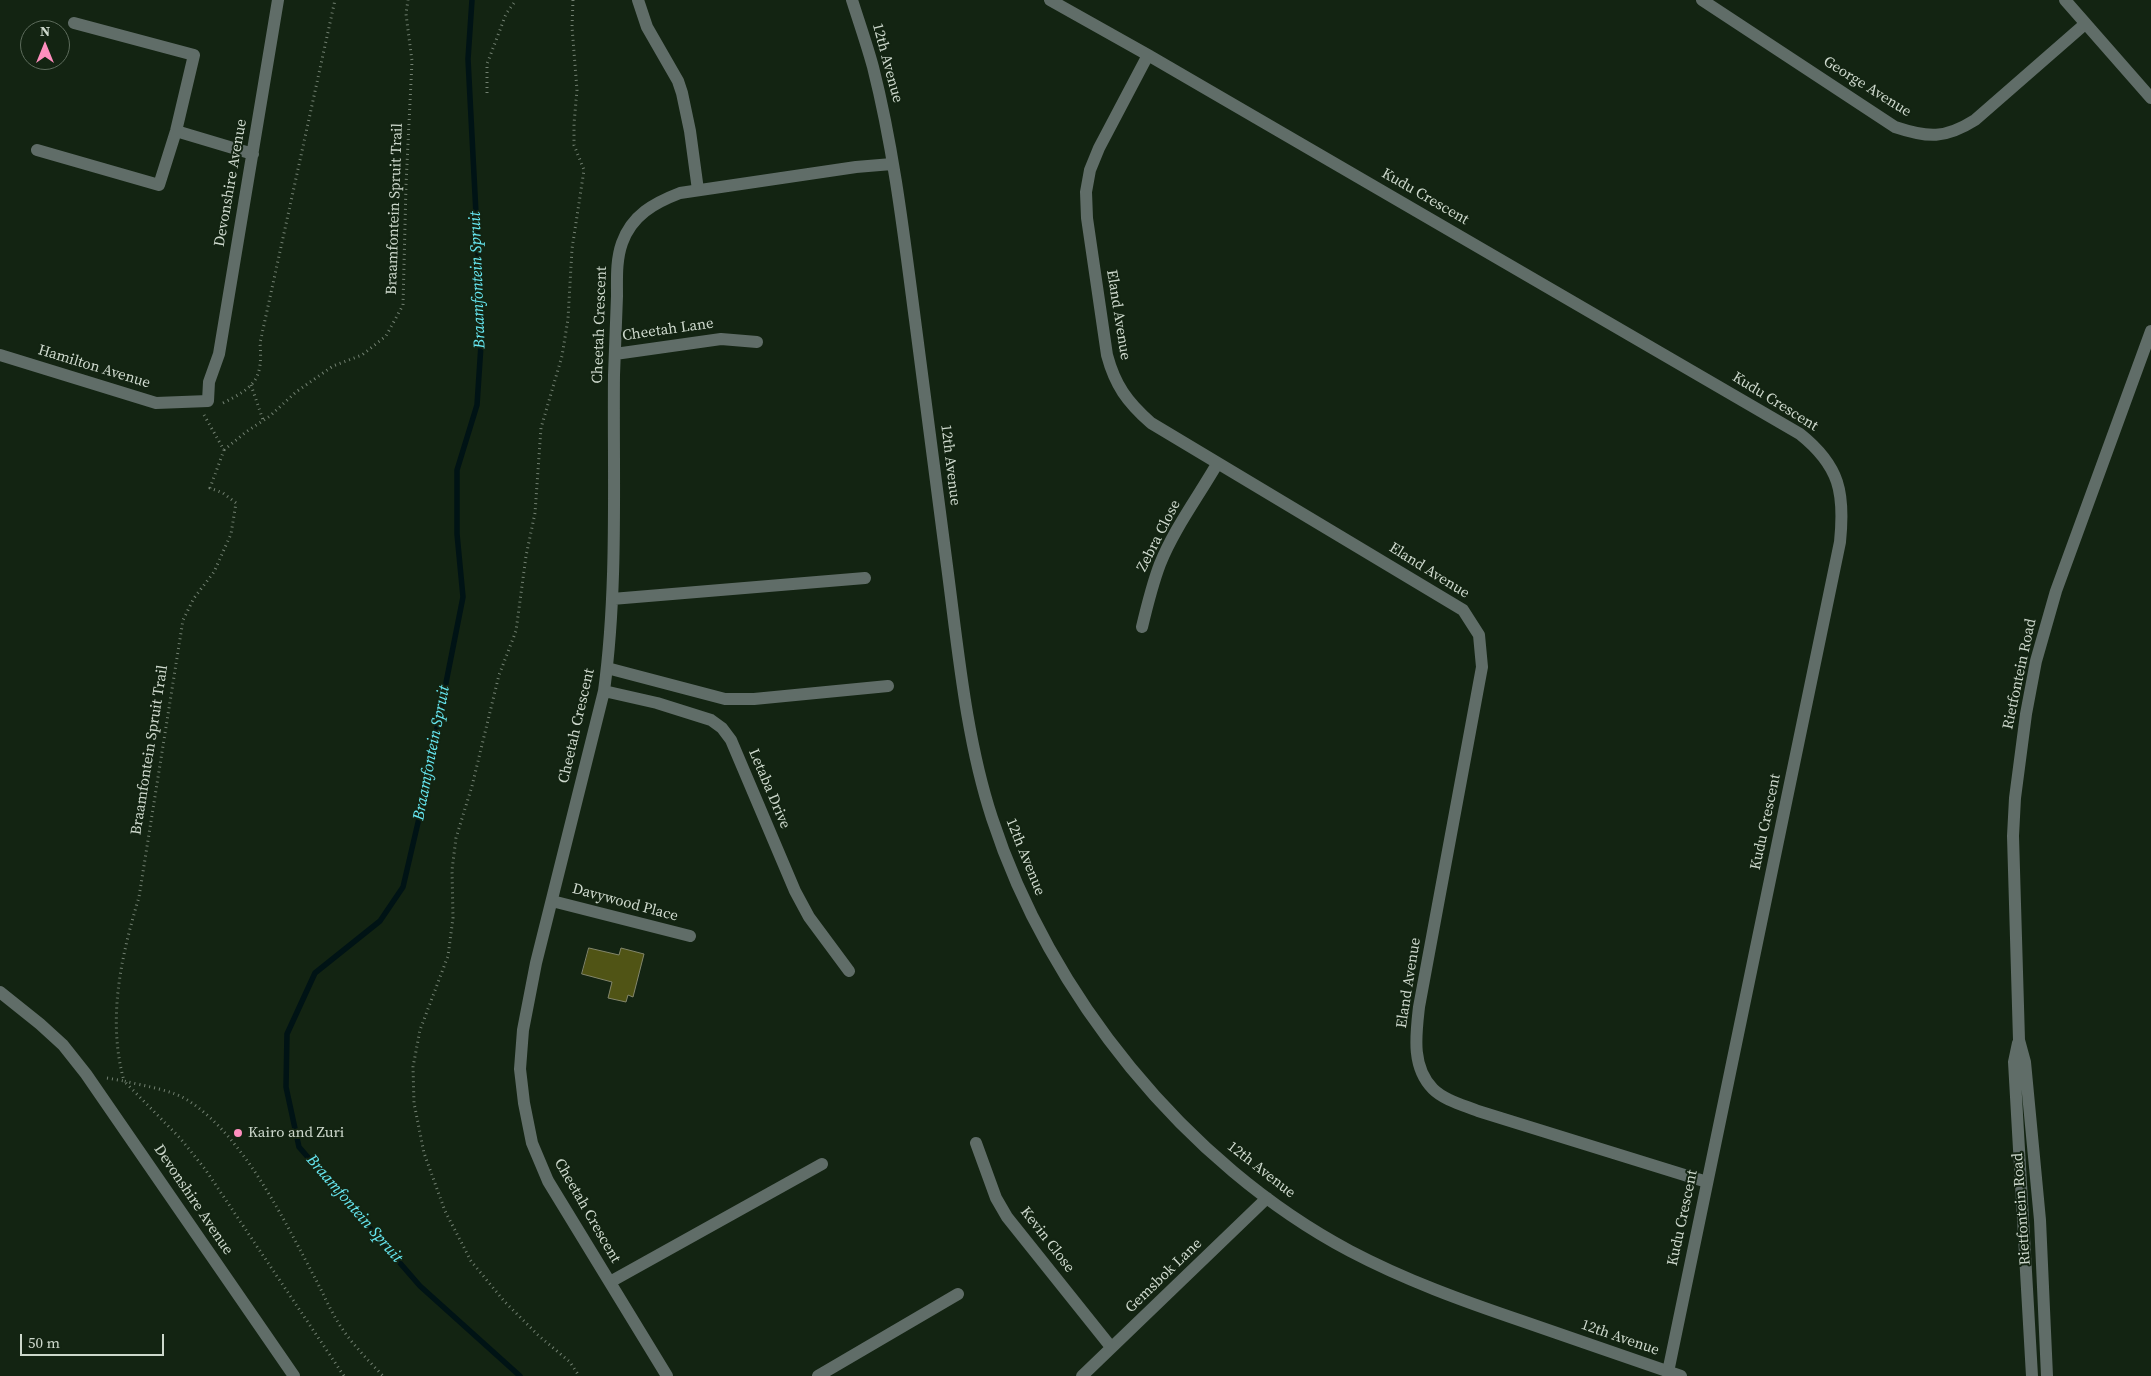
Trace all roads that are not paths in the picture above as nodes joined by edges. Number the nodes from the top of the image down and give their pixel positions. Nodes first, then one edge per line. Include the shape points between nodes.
1 (278, 0) edge
2 (638, 0) edge
3 (852, 0) edge
4 (1050, 0) edge
5 (1702, 0) edge
6 (2065, 0) edge
7 (74, 23) dead end
8 (2085, 24) junction
9 (1148, 55) junction
10 (2151, 98) edge
11 (176, 131) junction
12 (37, 150) dead end
13 (253, 154) junction
14 (892, 164) junction
15 (698, 190) junction
16 (2151, 331) edge
17 (756, 342) dead end
18 (0, 354) edge
19 (614, 354) junction
20 (214, 403) joint
21 (1217, 464) junction
22 (865, 578) dead end
23 (612, 599) junction
24 (1142, 627) dead end
25 (607, 668) junction
26 (888, 686) dead end
27 (604, 691) junction
28 (552, 901) junction
29 (690, 936) dead end
30 (849, 971) dead end
31 (0, 992) edge
32 (2019, 1040) junction
33 (976, 1143) dead end
34 (822, 1164) dead end
35 (1707, 1182) junction
36 (1267, 1198) junction
37 (610, 1282) junction
38 (958, 1294) dead end
39 (2044, 1328) junction
40 (1111, 1347) junction
41 (1668, 1372) junction
42 (294, 1376) edge
43 (667, 1376) edge
44 (818, 1376) edge
45 (1082, 1376) edge
46 (1681, 1376) edge
47 (2032, 1376) edge
48 (2047, 1376) edge
49 (2055, 1376) edge

1 - 13 street, Devonshire Avenue
2 - 15 street via 647,27 682,93
3 - 14 street, 12th Avenue via 872,64
4 - 9 street, Kudu Crescent
5 - 8 street, George Avenue via 1895,127 1919,135 1939,136 1959,131 1976,120
6 - 8 street
7 - 11 street via 194,55
8 - 10 street
9 - 21 street, Eland Avenue via 1099,148 1086,192 1106,354 1112,374 1134,408 1151,423
9 - 35 street, Kudu Crescent via 1800,434 1818,448 1830,464 1840,490 1843,516 1840,542
11 - 12 street via 159,186
11 - 13 street
13 - 20 street, Devonshire Avenue via 214,370 209,382
14 - 15 street, Cheetah Crescent
14 - 36 street, 12th Avenue via 957,646 973,744 991,816 1018,889 1057,965 1113,1047 1157,1100
15 - 19 street, Cheetah Crescent via 658,201 642,212 630,227 618,262
16 - 32 street, Rietfontein Road via 2056,591 2036,661 2026,714 2013,836
17 - 19 street, Cheetah Lane via 721,339
18 - 20 street, Hamilton Avenue via 156,403
19 - 23 street, Cheetah Crescent
21 - 24 street, Zebra Close via 1160,563
21 - 35 street, Eland Avenue via 1463,610 1479,635 1482,668 1419,1007 1416,1056 1422,1074 1433,1089 1478,1111
22 - 23 street
23 - 25 street, Cheetah Crescent
25 - 26 street via 725,699
25 - 27 street, Cheetah Crescent
27 - 28 street, Cheetah Crescent
27 - 30 street, Letaba Drive via 695,714 722,728 731,740 795,891
28 - 29 street, Davywood Place
28 - 37 street, Cheetah Crescent via 523,1030 520,1068 524,1103 532,1143 548,1181
31 - 42 street, Devonshire Avenue via 63,1045 86,1074
32 - 39 street, Rietfontein Road via 2025,1062 2041,1234
32 - 47 street, Rietfontein Road via 2014,1062
33 - 40 street, Kevin Close via 996,1198 1007,1216
34 - 37 street
35 - 41 street, Kudu Crescent
36 - 40 street, Gemsbok Lane
36 - 41 street, 12th Avenue via 1346,1249 1416,1283
37 - 43 street, Cheetah Crescent
38 - 44 street
39 - 48 street, Rietfontein Road
39 - 49 street
40 - 45 street, Gemsbok Lane
41 - 46 street, 12th Avenue

